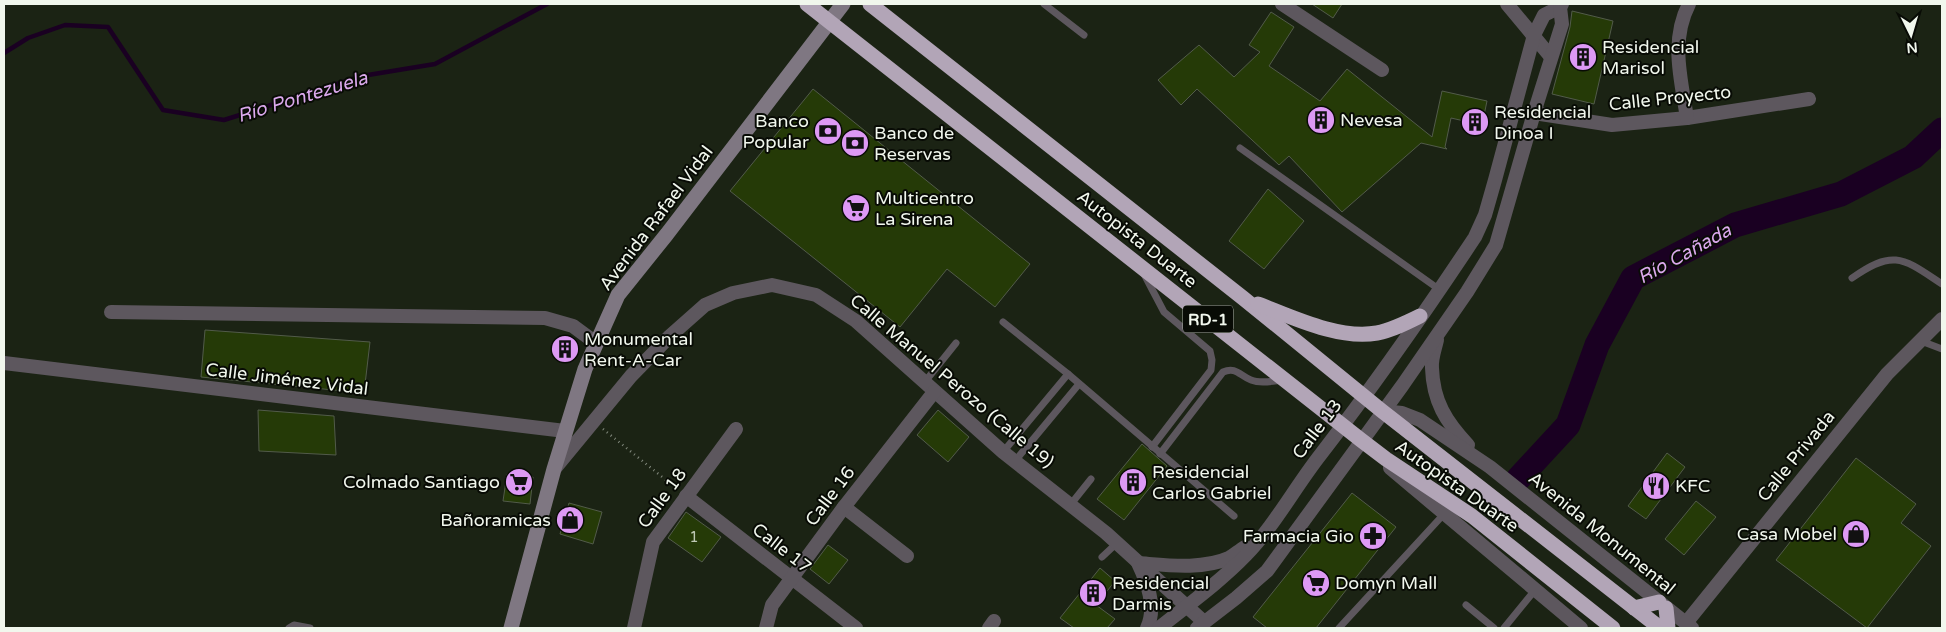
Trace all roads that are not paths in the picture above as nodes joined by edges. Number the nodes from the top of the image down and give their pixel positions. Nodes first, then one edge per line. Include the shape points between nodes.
1 (807, 4) edge
2 (843, 4) edge
3 (870, 4) edge
4 (1044, 4) edge
5 (1507, 4) edge
6 (1689, 4) edge
7 (1561, 5) edge
8 (1290, 6) edge
9 (829, 22) junction
10 (1084, 35) dead end
11 (1534, 35) junction
12 (1551, 57) junction
13 (1382, 70) dead end
14 (1809, 99) dead end
15 (1534, 113) junction
16 (1687, 118) junction
17 (1240, 148) dead end
18 (1139, 265) junction
19 (1852, 278) dead end
20 (1444, 284) junction
21 (1942, 284) edge
22 (1467, 292) junction
23 (1243, 298) junction
24 (111, 312) dead end
25 (1420, 316) junction
26 (1942, 319) edge
27 (1003, 322) dead end
28 (1438, 334) junction
29 (1920, 341) junction
30 (596, 343) junction
31 (956, 343) dead end
32 (1942, 349) edge
33 (4, 363) edge
34 (1068, 374) junction
35 (1285, 380) junction
36 (1079, 384) junction
37 (929, 387) junction
38 (1364, 396) junction
39 (1382, 411) junction
40 (1344, 426) junction
41 (736, 429) dead end
42 (565, 431) junction
43 (1361, 440) junction
44 (1152, 447) junction
45 (1003, 452) junction
46 (1160, 454) junction
47 (1015, 461) junction
48 (1490, 467) junction
49 (554, 469) junction
50 (1091, 479) dead end
51 (686, 496) junction
52 (1071, 504) junction
53 (844, 507) junction
54 (1444, 514) junction
55 (1234, 516) dead end
56 (1264, 534) junction
57 (1117, 543) junction
58 (907, 556) dead end
59 (1102, 558) dead end
60 (1138, 563) junction
61 (792, 579) junction
62 (1535, 590) junction
63 (1466, 605) dead end
64 (1663, 605) junction
65 (1187, 606) junction
66 (1634, 608) junction
67 (1203, 626) edge
68 (1689, 626) edge
69 (289, 628) edge
70 (310, 628) edge
71 (512, 628) edge
72 (634, 628) edge
73 (766, 628) edge
74 (856, 628) edge
75 (1147, 628) edge
76 (1160, 628) edge
77 (1339, 628) edge
78 (1494, 628) edge
79 (1504, 628) edge
80 (1582, 628) edge
81 (1613, 628) edge
82 (1660, 628) edge
83 (1668, 628) edge

1 - 9 highway, Autopista Duarte / RD-1
2 - 9 main road, Avenida Rafael Vidal
3 - 23 highway, Autopista Duarte / RD-1
4 - 10 lane
5 - 11 street
6 - 16 street via 1678,39
7 - 11 street, Calle 13 via 1544,15
7 - 12 street via 1562,24
8 - 13 street
9 - 18 highway, Autopista Duarte / RD-1
9 - 30 main road, Avenida Rafael Vidal via 618,295
11 - 12 street
11 - 20 street, Calle 13 via 1485,215 1475,237
12 - 15 street
14 - 16 street, Calle Proyecto
15 - 16 street, Calle Proyecto via 1612,124
15 - 22 street via 1496,245
17 - 20 lane
18 - 35 highway, Autopista Duarte / RD-1
18 - 44 lane via 1164,312 1210,351 1212,360 1210,370
19 - 21 lane via 1893,258 1908,262
20 - 22 street
20 - 25 street, Calle 13
22 - 28 street
23 - 25 highway via 1351,335 1393,329
23 - 38 highway, Autopista Duarte / RD-1
24 - 30 street via 545,318 573,326
25 - 38 street, Calle 13 via 1384,372
26 - 29 street, Calle Privada
27 - 34 lane
28 - 39 street
28 - 48 street, Avenida Monumental via 1432,367 1441,411 1455,432
29 - 32 lane
29 - 68 street, Calle Privada via 1887,374
30 - 42 main road, Avenida Rafael Vidal
31 - 37 lane
33 - 42 street, Calle Jiménez Vidal
34 - 36 lane
34 - 45 lane
35 - 40 highway, Autopista Duarte / RD-1
35 - 46 lane via 1256,381 1238,371 1223,372
36 - 44 lane
36 - 47 lane
37 - 45 street, Calle Manuel Perozo (Calle 19)
37 - 49 street, Calle Manuel Perozo (Calle 19) via 856,321 816,295 772,286 733,293 706,304 670,336 631,376
37 - 53 street, Calle 16
38 - 39 highway, Autopista Duarte / RD-1
38 - 40 street, Calle 13
39 - 43 street
39 - 48 street, Avenida Monumental via 1402,413 1420,420
39 - 66 highway, Autopista Duarte / RD-1
40 - 43 highway, Autopista Duarte / RD-1
40 - 56 street, Calle 13 via 1320,454
41 - 51 street, Calle 18
42 - 49 main road, Avenida Rafael Vidal
43 - 54 street
43 - 67 street via 1267,571
43 - 81 highway, Autopista Duarte / RD-1 via 1472,516
44 - 46 lane
45 - 47 street, Calle Manuel Perozo (Calle 19)
46 - 55 lane
47 - 52 street, Calle Manuel Perozo (Calle 19)
48 - 64 street, Avenida Monumental
49 - 71 main road, Avenida Rafael Vidal
50 - 52 lane
51 - 61 street, Calle 17
51 - 72 street, Calle 18 via 652,542
52 - 57 street, Calle Manuel Perozo (Calle 19)
53 - 58 street
53 - 61 street, Calle 16
54 - 62 street
54 - 77 lane
56 - 60 street via 1228,558 1185,566
56 - 65 street, Calle 13 via 1247,555
57 - 59 lane
57 - 60 street, Calle Manuel Perozo (Calle 19)
60 - 65 street, Calle Manuel Perozo (Calle 19)
60 - 75 street via 1150,599
61 - 73 street, Calle 16 via 772,605
61 - 74 street, Calle 17
62 - 79 lane
62 - 80 street
63 - 78 lane
64 - 66 highway
64 - 68 street, Avenida Monumental
64 - 83 highway
65 - 67 street, Calle Manuel Perozo (Calle 19)
65 - 76 street, Calle 13
66 - 82 highway, Autopista Duarte / RD-1
69 - 70 lane via 294,625

